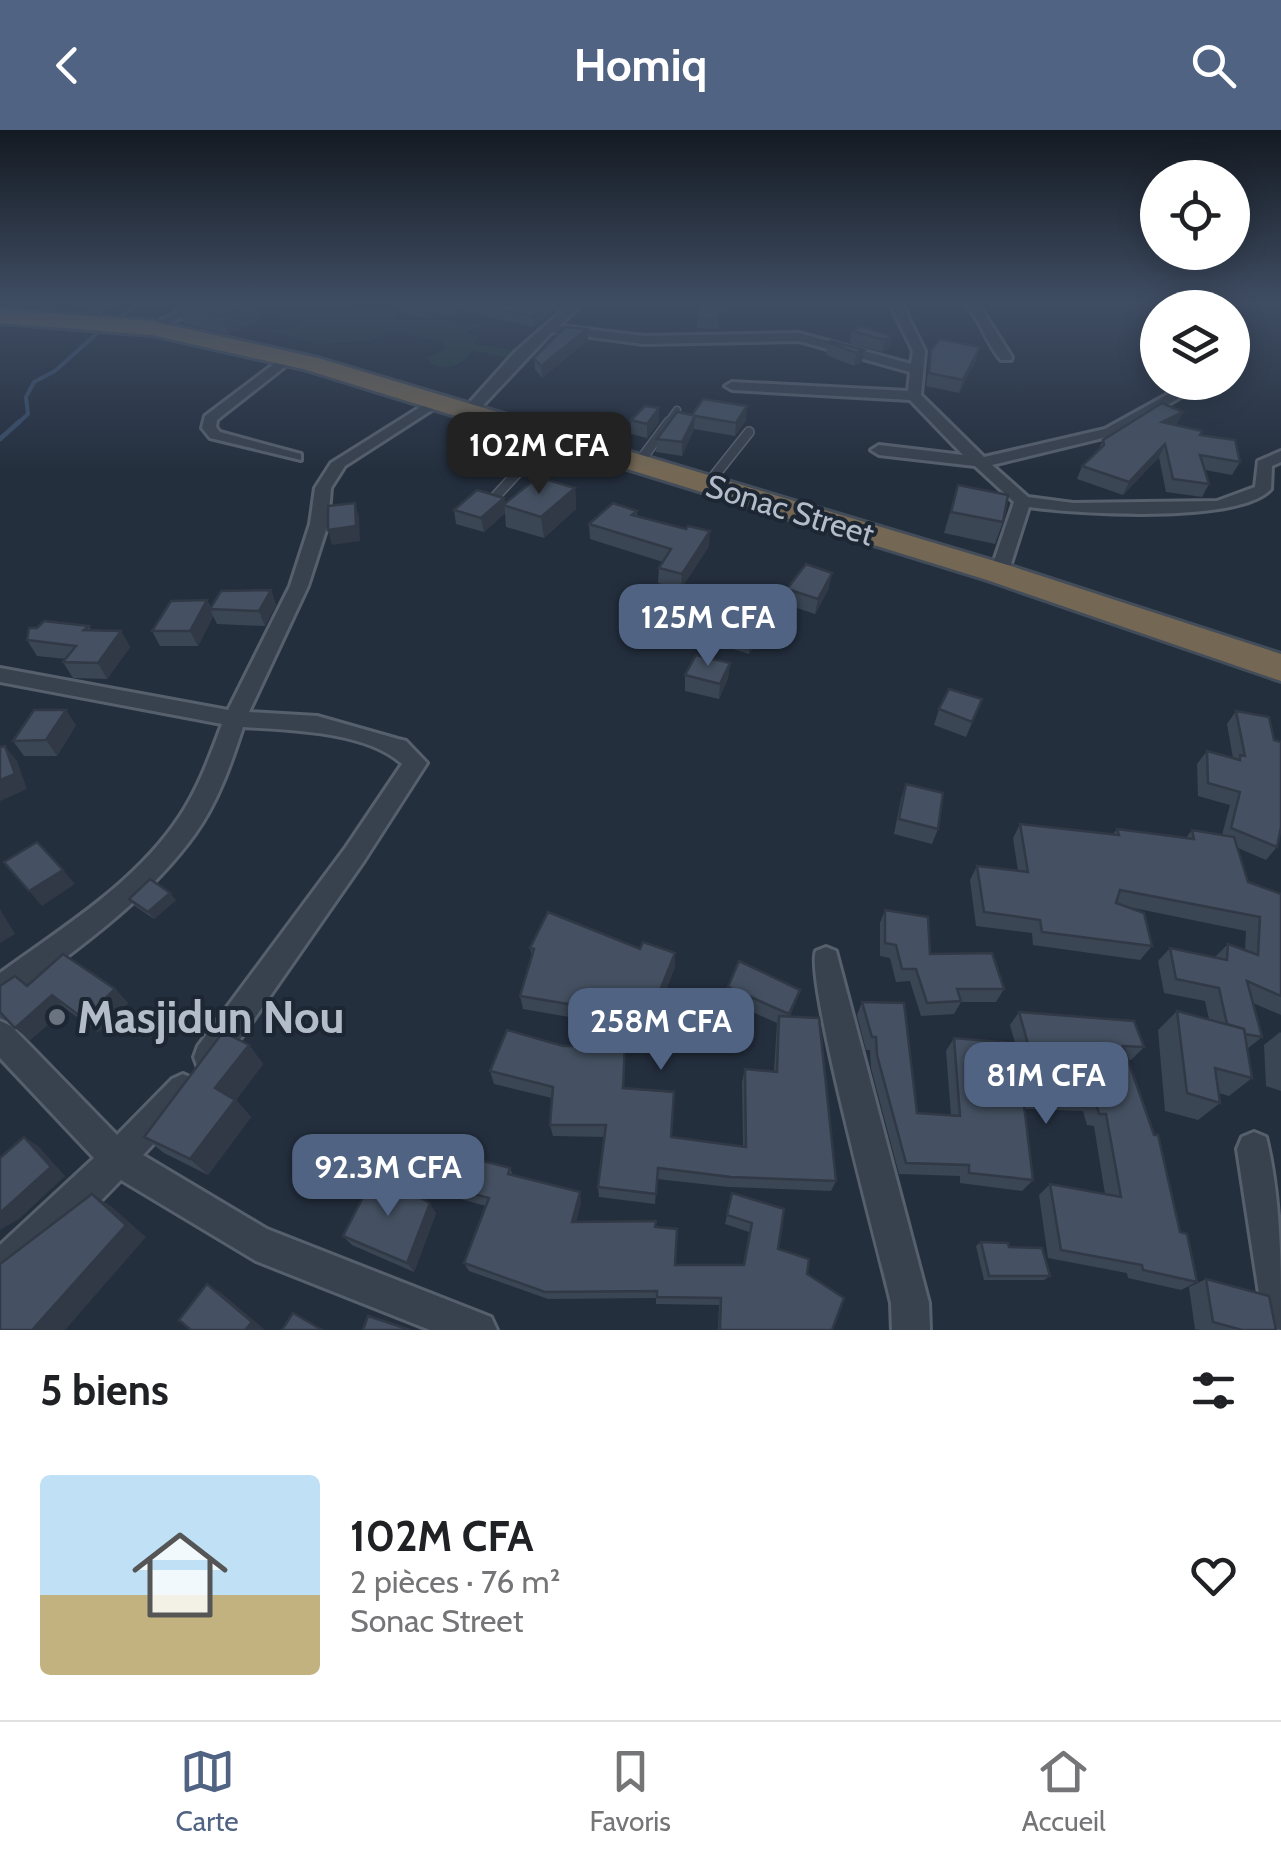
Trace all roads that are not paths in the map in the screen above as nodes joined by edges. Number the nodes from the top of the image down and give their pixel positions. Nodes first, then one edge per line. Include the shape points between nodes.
1 (287, 358) joint
2 (521, 358) edge
3 (875, 358) edge
4 (918, 358) edge
5 (919, 370) junction
6 (732, 386) dead end
7 (914, 396) junction
8 (1168, 400) edge
9 (433, 403) junction
10 (678, 410) edge
11 (467, 414) junction
12 (748, 432) dead end
13 (549, 438) junction
14 (880, 450) dead end
15 (1281, 456) edge
16 (296, 457) dead end
17 (984, 462) junction
18 (637, 464) junction
19 (707, 486) junction
20 (496, 496) edge
21 (1023, 501) junction
22 (999, 573) junction
23 (1281, 668) edge
24 (0, 675) edge
25 (235, 720) junction
26 (826, 960) dead end
27 (0, 990) edge
28 (0, 1036) edge
29 (1254, 1149) dead end
30 (118, 1159) junction
31 (0, 1269) edge
32 (1281, 1313) edge
33 (462, 1327) edge
34 (911, 1330) edge

1 - 9 highway, Sonac Street
1 - 16 street via 210,419 209,428
2 - 11 street
3 - 5 street
4 - 5 street
5 - 7 street
6 - 7 street
7 - 17 street
8 - 17 street via 1110,432
9 - 11 highway, Sonac Street
9 - 25 street via 329,474 299,586
10 - 18 lane
11 - 13 highway, Sonac Street
12 - 19 lane
13 - 18 highway, Sonac Street
13 - 20 lane
14 - 17 street
15 - 21 street via 1264,464 1263,489 1256,495 1218,506 1073,508
17 - 21 street
18 - 19 highway, Sonac Street
19 - 22 highway, Sonac Street
21 - 22 street
22 - 23 highway, Sonac Street
24 - 25 street
25 - 27 street via 187,826 122,899
25 - 30 street via 317,724 398,747 415,762 188,1085
26 - 34 street via 910,1303
28 - 30 street
29 - 32 street
30 - 31 street
30 - 33 street via 256,1244

